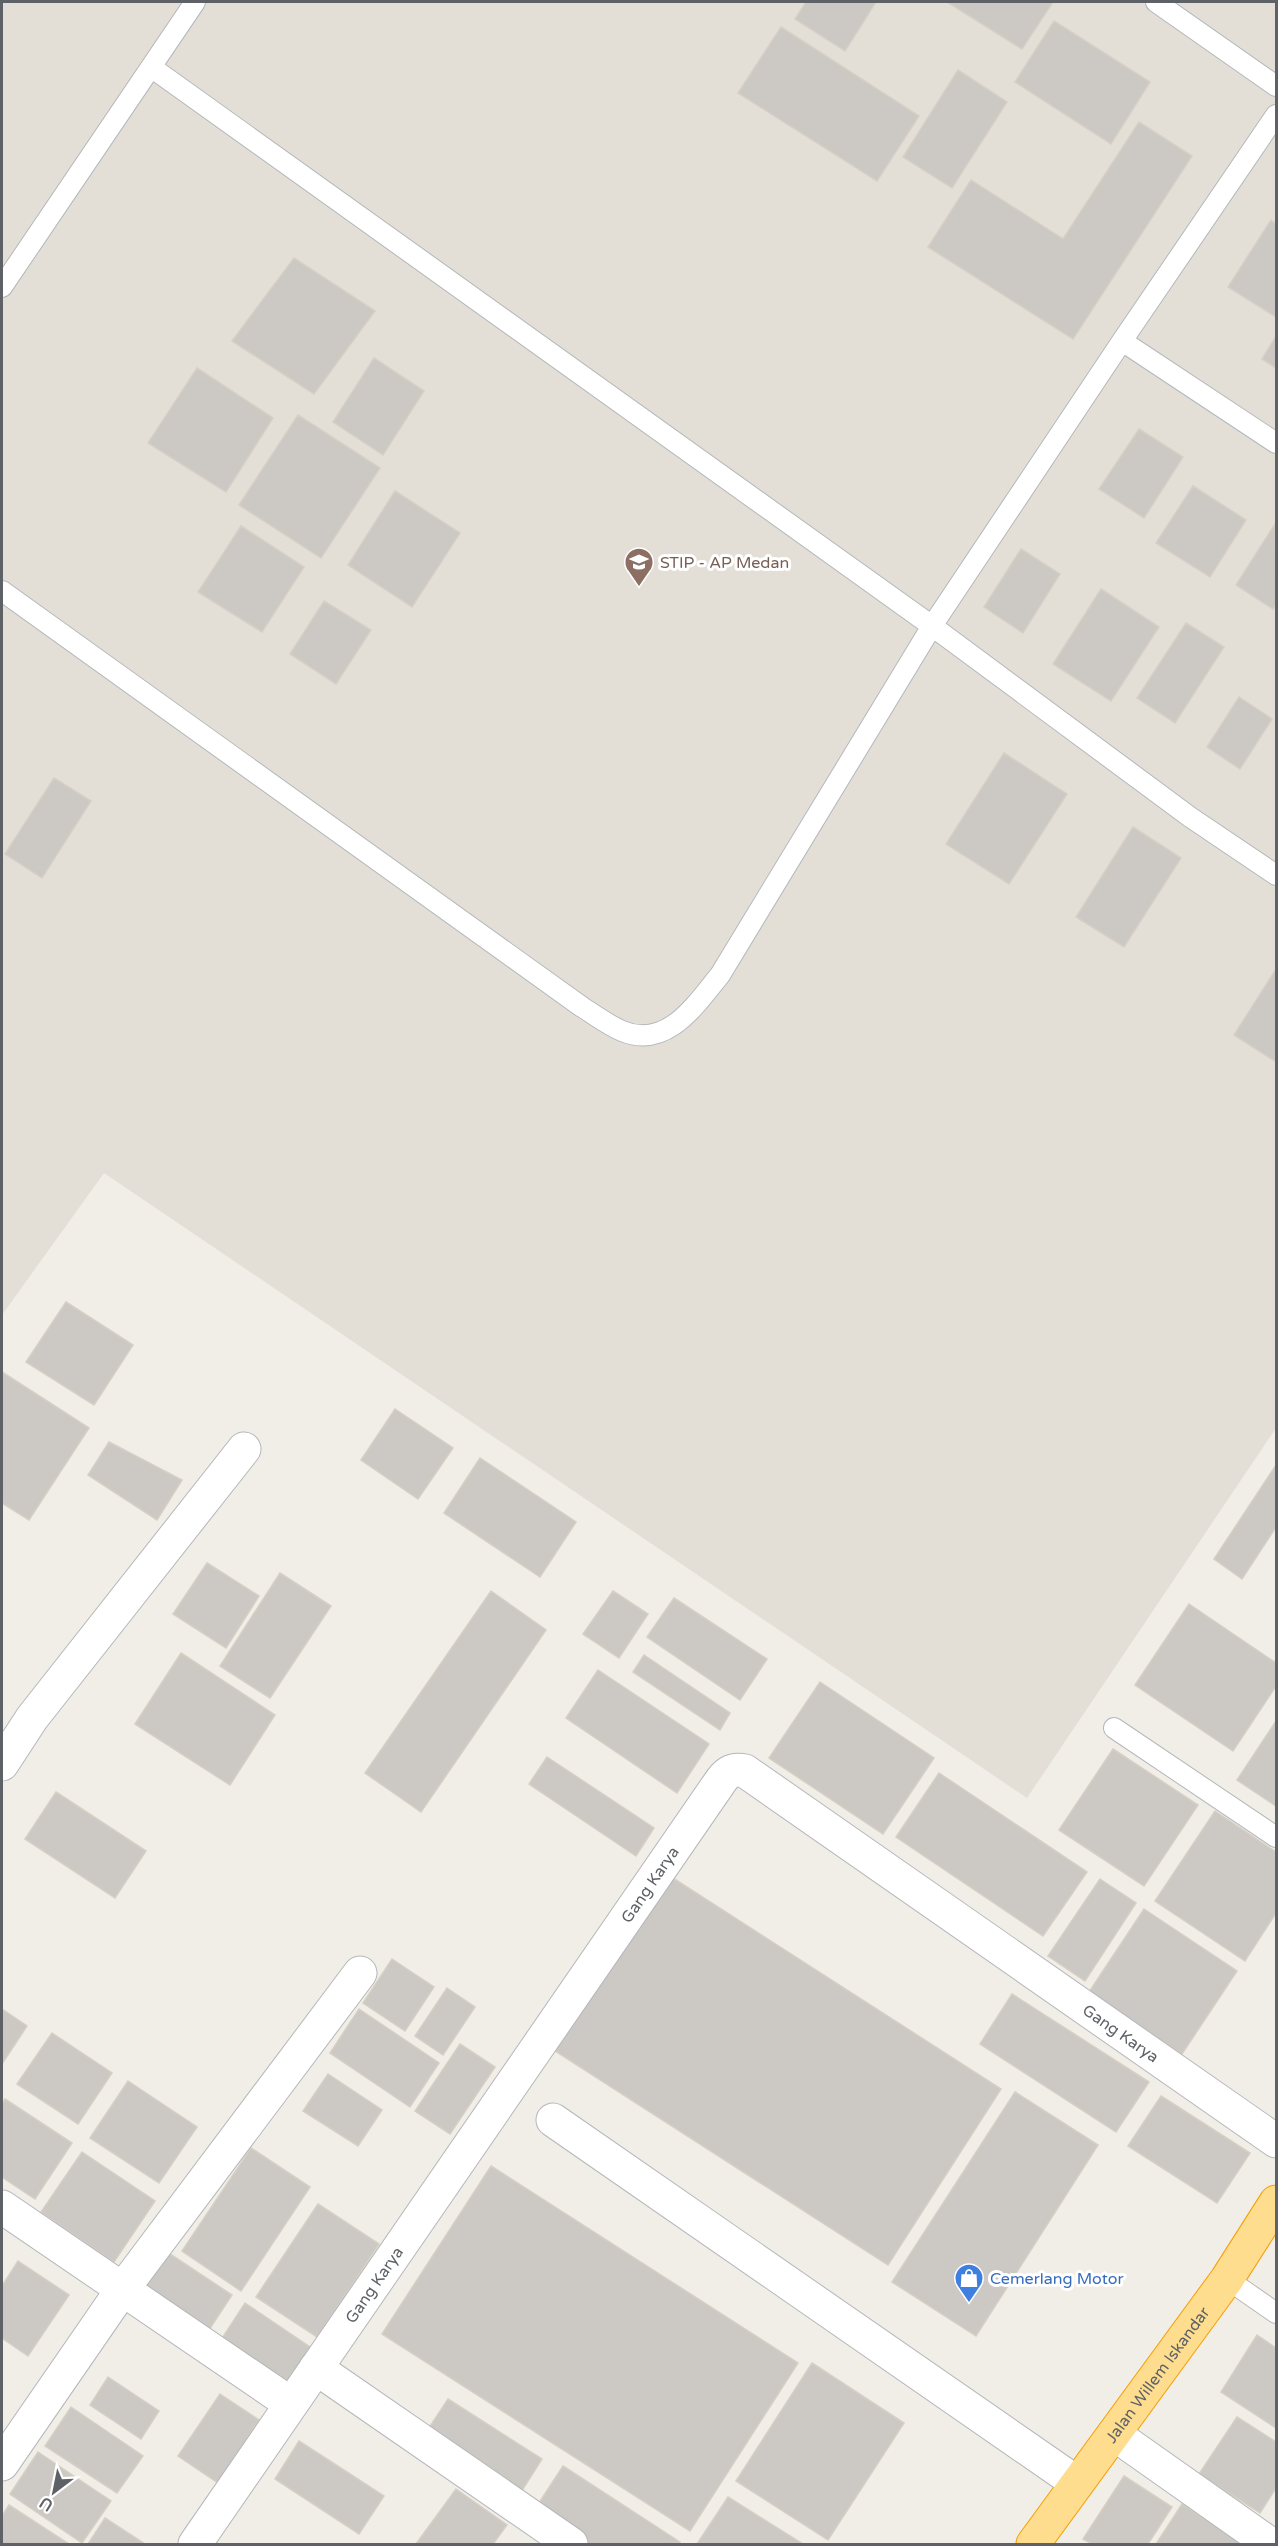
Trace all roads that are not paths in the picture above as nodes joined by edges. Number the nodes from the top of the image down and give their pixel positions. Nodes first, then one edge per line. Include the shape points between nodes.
1 (195, 2) edge
2 (1156, 2) edge
3 (151, 67) junction
4 (1276, 86) edge
5 (1276, 115) edge
6 (2, 287) edge
7 (1122, 340) junction
8 (1276, 443) edge
9 (2, 591) edge
10 (932, 626) junction
11 (1276, 875) edge
12 (244, 1449) dead end
13 (1114, 1728) dead end
14 (2, 1764) edge
15 (1276, 1836) edge
16 (360, 1973) dead end
17 (553, 2120) dead end
18 (1276, 2141) edge
19 (1276, 2202) edge
20 (2, 2207) edge
21 (1227, 2279) junction
22 (122, 2290) junction
23 (1276, 2313) edge
24 (316, 2368) junction
25 (291, 2404) junction
26 (1114, 2434) junction
27 (2, 2464) edge
28 (1077, 2483) junction
29 (195, 2544) edge
30 (571, 2544) edge
31 (1033, 2544) edge
32 (1270, 2544) edge

1 - 3 lane
2 - 4 lane
3 - 6 lane
3 - 10 lane
5 - 7 lane
7 - 8 lane
7 - 10 lane
9 - 10 lane via 582,1007 623,1032 644,1035 670,1029 720,975
10 - 11 lane via 1190,817
12 - 14 street via 32,1718
13 - 15 lane
16 - 22 street
17 - 28 street
18 - 24 street, Gang Karya via 737,1769 725,1775
19 - 21 highway, Jalan Willem Iskandar
20 - 22 street
21 - 23 lane
21 - 26 highway, Jalan Willem Iskandar
22 - 25 street
22 - 27 street
24 - 25 street, Gang Karya
24 - 30 street
25 - 29 street, Gang Karya
26 - 28 highway, Jalan Willem Iskandar
26 - 32 street
28 - 31 highway, Jalan Willem Iskandar

